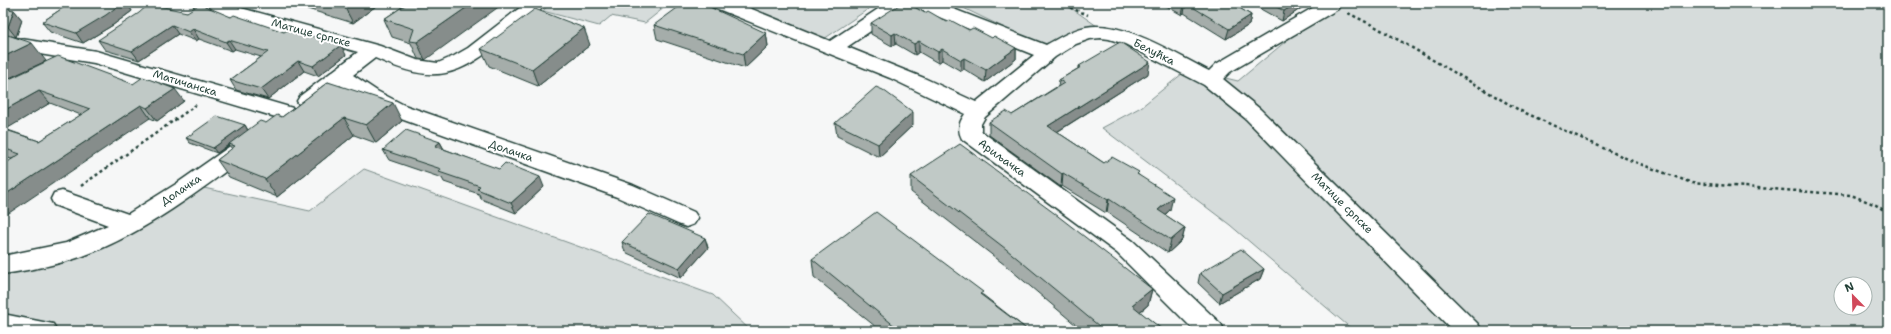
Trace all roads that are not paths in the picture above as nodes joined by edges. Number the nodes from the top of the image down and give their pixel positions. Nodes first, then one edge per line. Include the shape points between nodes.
1 (202, 3) edge
2 (537, 3) edge
3 (720, 3) edge
4 (898, 3) edge
5 (921, 3) edge
6 (1331, 4) edge
7 (3, 42) edge
8 (101, 42) edge
9 (834, 47) junction
10 (373, 50) junction
11 (1048, 53) junction
12 (80, 54) junction
13 (52, 68) edge
14 (340, 76) junction
15 (1211, 80) junction
16 (978, 112) junction
17 (289, 114) junction
18 (62, 199) road end
19 (686, 218) dead end
20 (129, 223) junction
21 (3, 265) edge
22 (3, 324) edge
23 (44, 331) edge
24 (1212, 331) edge
25 (1469, 331) edge

1 - 10 street, Матице српске
2 - 10 street via 494,38 448,67 426,69 400,62
3 - 9 street
4 - 9 street
5 - 11 street
6 - 15 street via 1223,68
7 - 12 street, Матичанска
8 - 12 street
9 - 16 street via 948,96
10 - 14 street, Долачка
11 - 15 street, Белућка via 1087,33 1112,33 1132,40
11 - 16 street, Белућка
12 - 13 street
12 - 17 street, Матичанска
14 - 17 street, Долачка
14 - 19 street, Долачка via 397,110 624,191
15 - 25 street, Матице српске via 1253,114
16 - 24 street, Ариљачка via 970,123 970,134 1125,247
17 - 20 street, Долачка via 190,185
18 - 20 street
20 - 21 street, Долачка via 75,249
22 - 23 street

